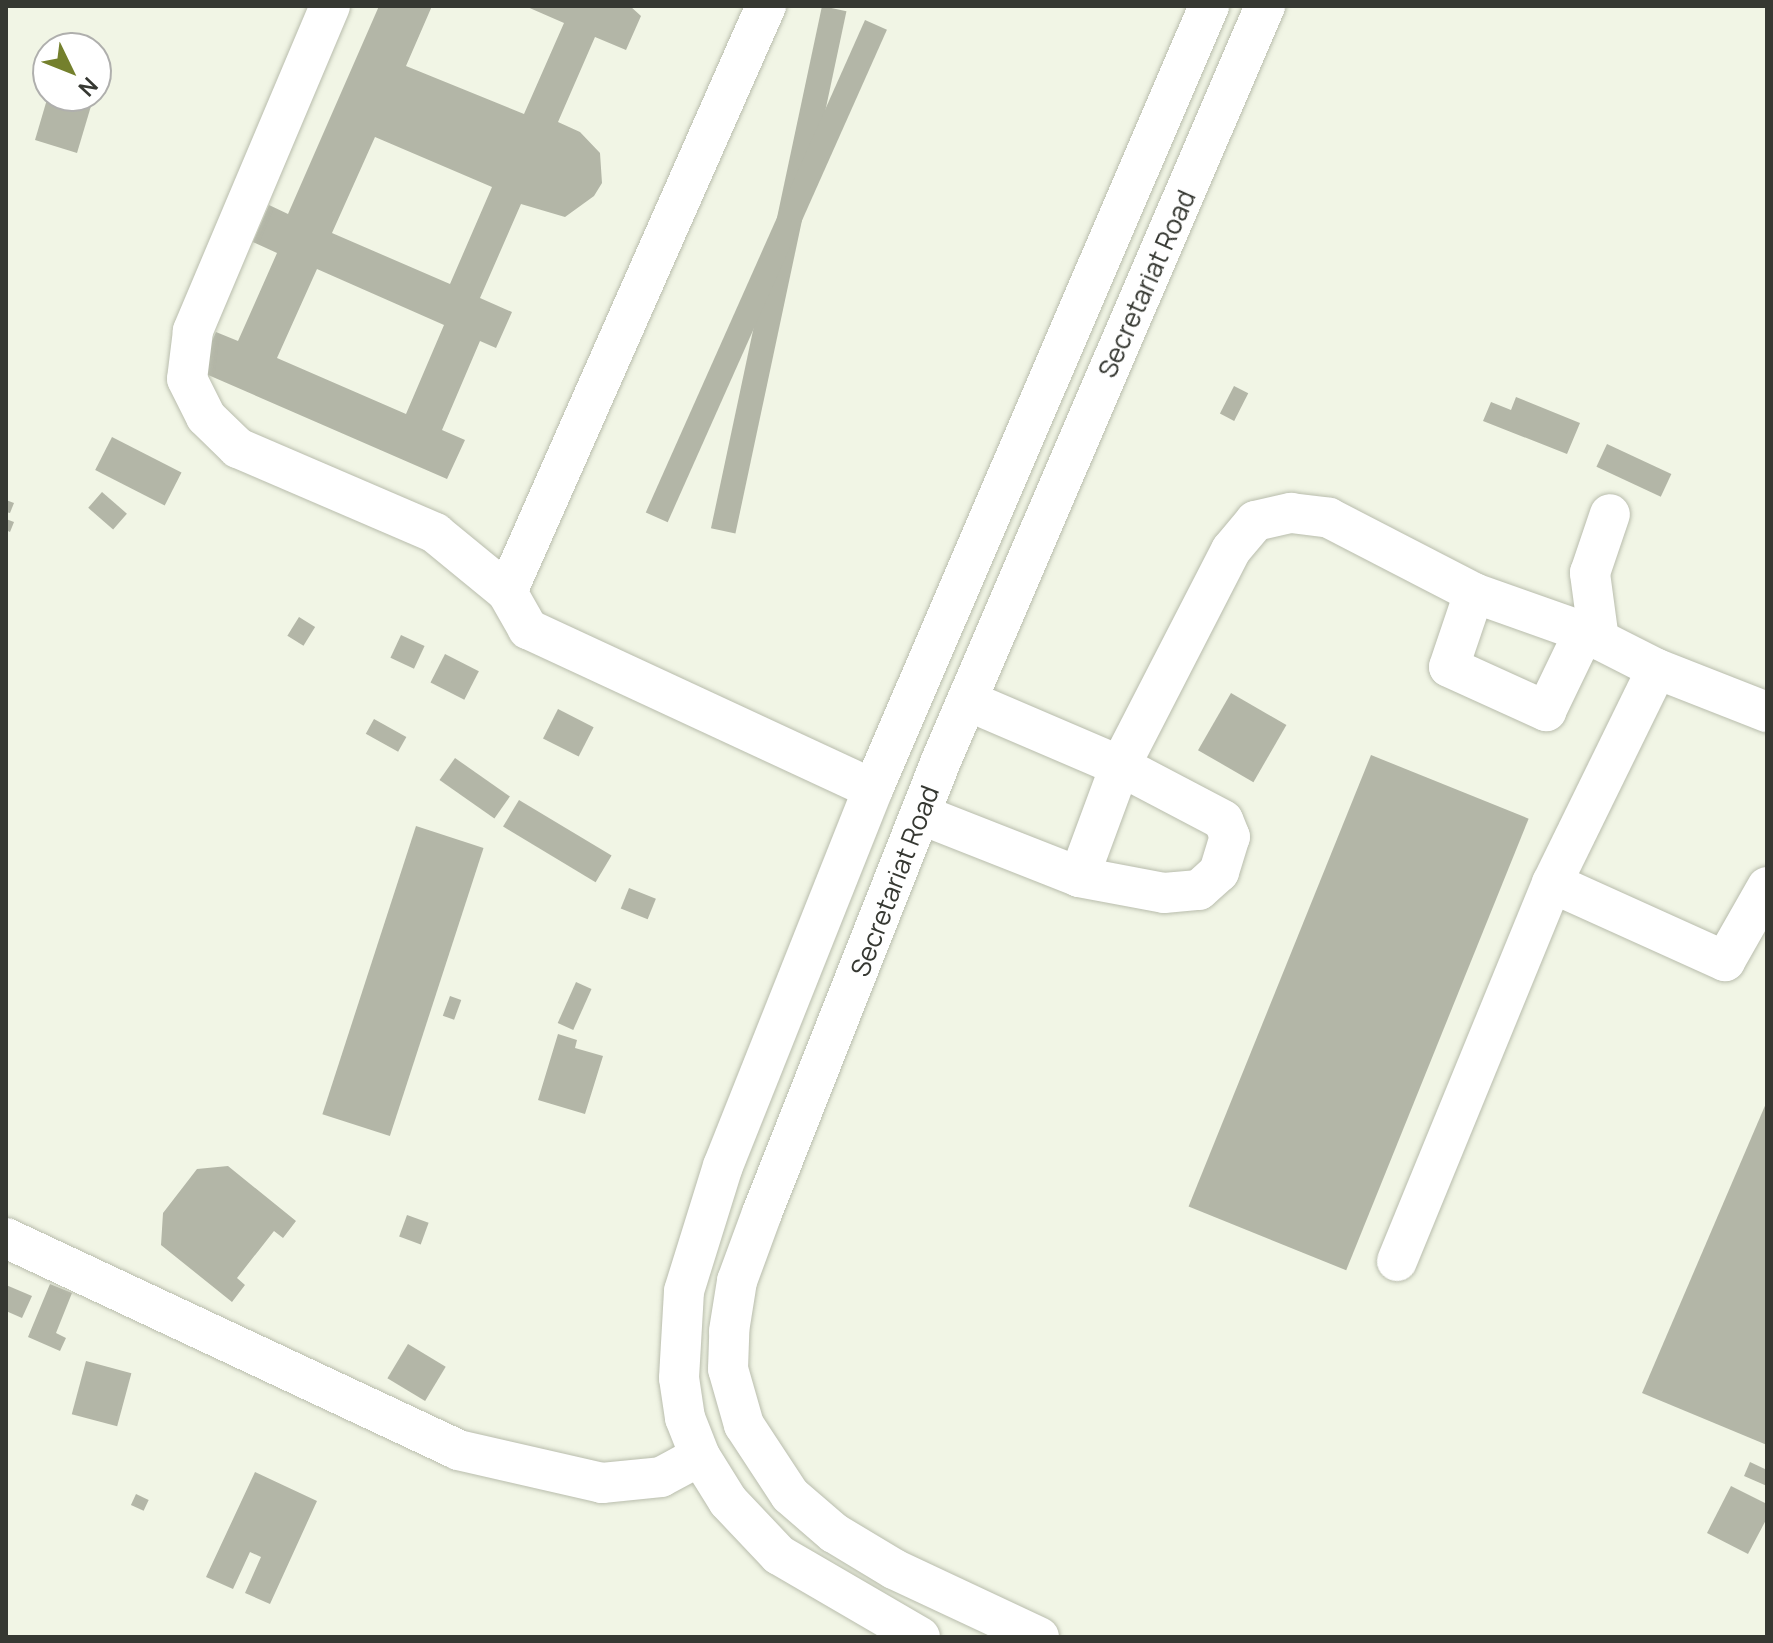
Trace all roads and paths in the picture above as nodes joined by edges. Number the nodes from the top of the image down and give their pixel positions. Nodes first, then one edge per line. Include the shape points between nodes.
1 (330, 6) edge
2 (766, 6) edge
3 (1209, 6) edge
4 (1265, 6) edge
5 (1610, 514) dead end
6 (507, 592) junction
7 (1474, 593) junction
8 (1592, 636) junction
9 (1657, 669) junction
10 (968, 701) junction
11 (1767, 712) edge
12 (894, 741) junction
13 (940, 763) junction
14 (1120, 766) junction
15 (873, 789) junction
16 (922, 815) junction
17 (1079, 877) junction
18 (1552, 883) junction
19 (1767, 887) edge
20 (6, 1238) edge
21 (1397, 1261) dead end
22 (700, 1456) junction
23 (920, 1637) edge
24 (1039, 1637) edge

1 - 6 street via 193,331 187,379 206,417 238,448 435,533
2 - 6 street
3 - 12 street, Secretariat Road
4 - 10 street, Secretariat Road
5 - 8 street via 1590,573
6 - 15 street via 528,629
7 - 8 street
7 - 8 street via 1449,667 1546,711
7 - 14 street via 1329,518 1291,513 1255,521 1231,550
8 - 9 street
9 - 11 street
9 - 18 street
10 - 13 street, Secretariat Road
10 - 14 street
12 - 13 street
12 - 15 street, Secretariat Road
13 - 16 street, Secretariat Road
14 - 17 street
14 - 17 street via 1223,820 1230,837 1219,872 1199,890 1164,893
15 - 22 street, Secretariat Road via 723,1166 690,1264 679,1378 685,1418
16 - 17 street
16 - 24 street, Secretariat Road via 737,1281 728,1369 744,1425 767,1465 790,1495 834,1533 959,1602
18 - 19 street via 1725,961
18 - 21 street
20 - 22 street via 458,1450 602,1483 661,1477
22 - 23 street, Secretariat Road via 750,1529 779,1555

